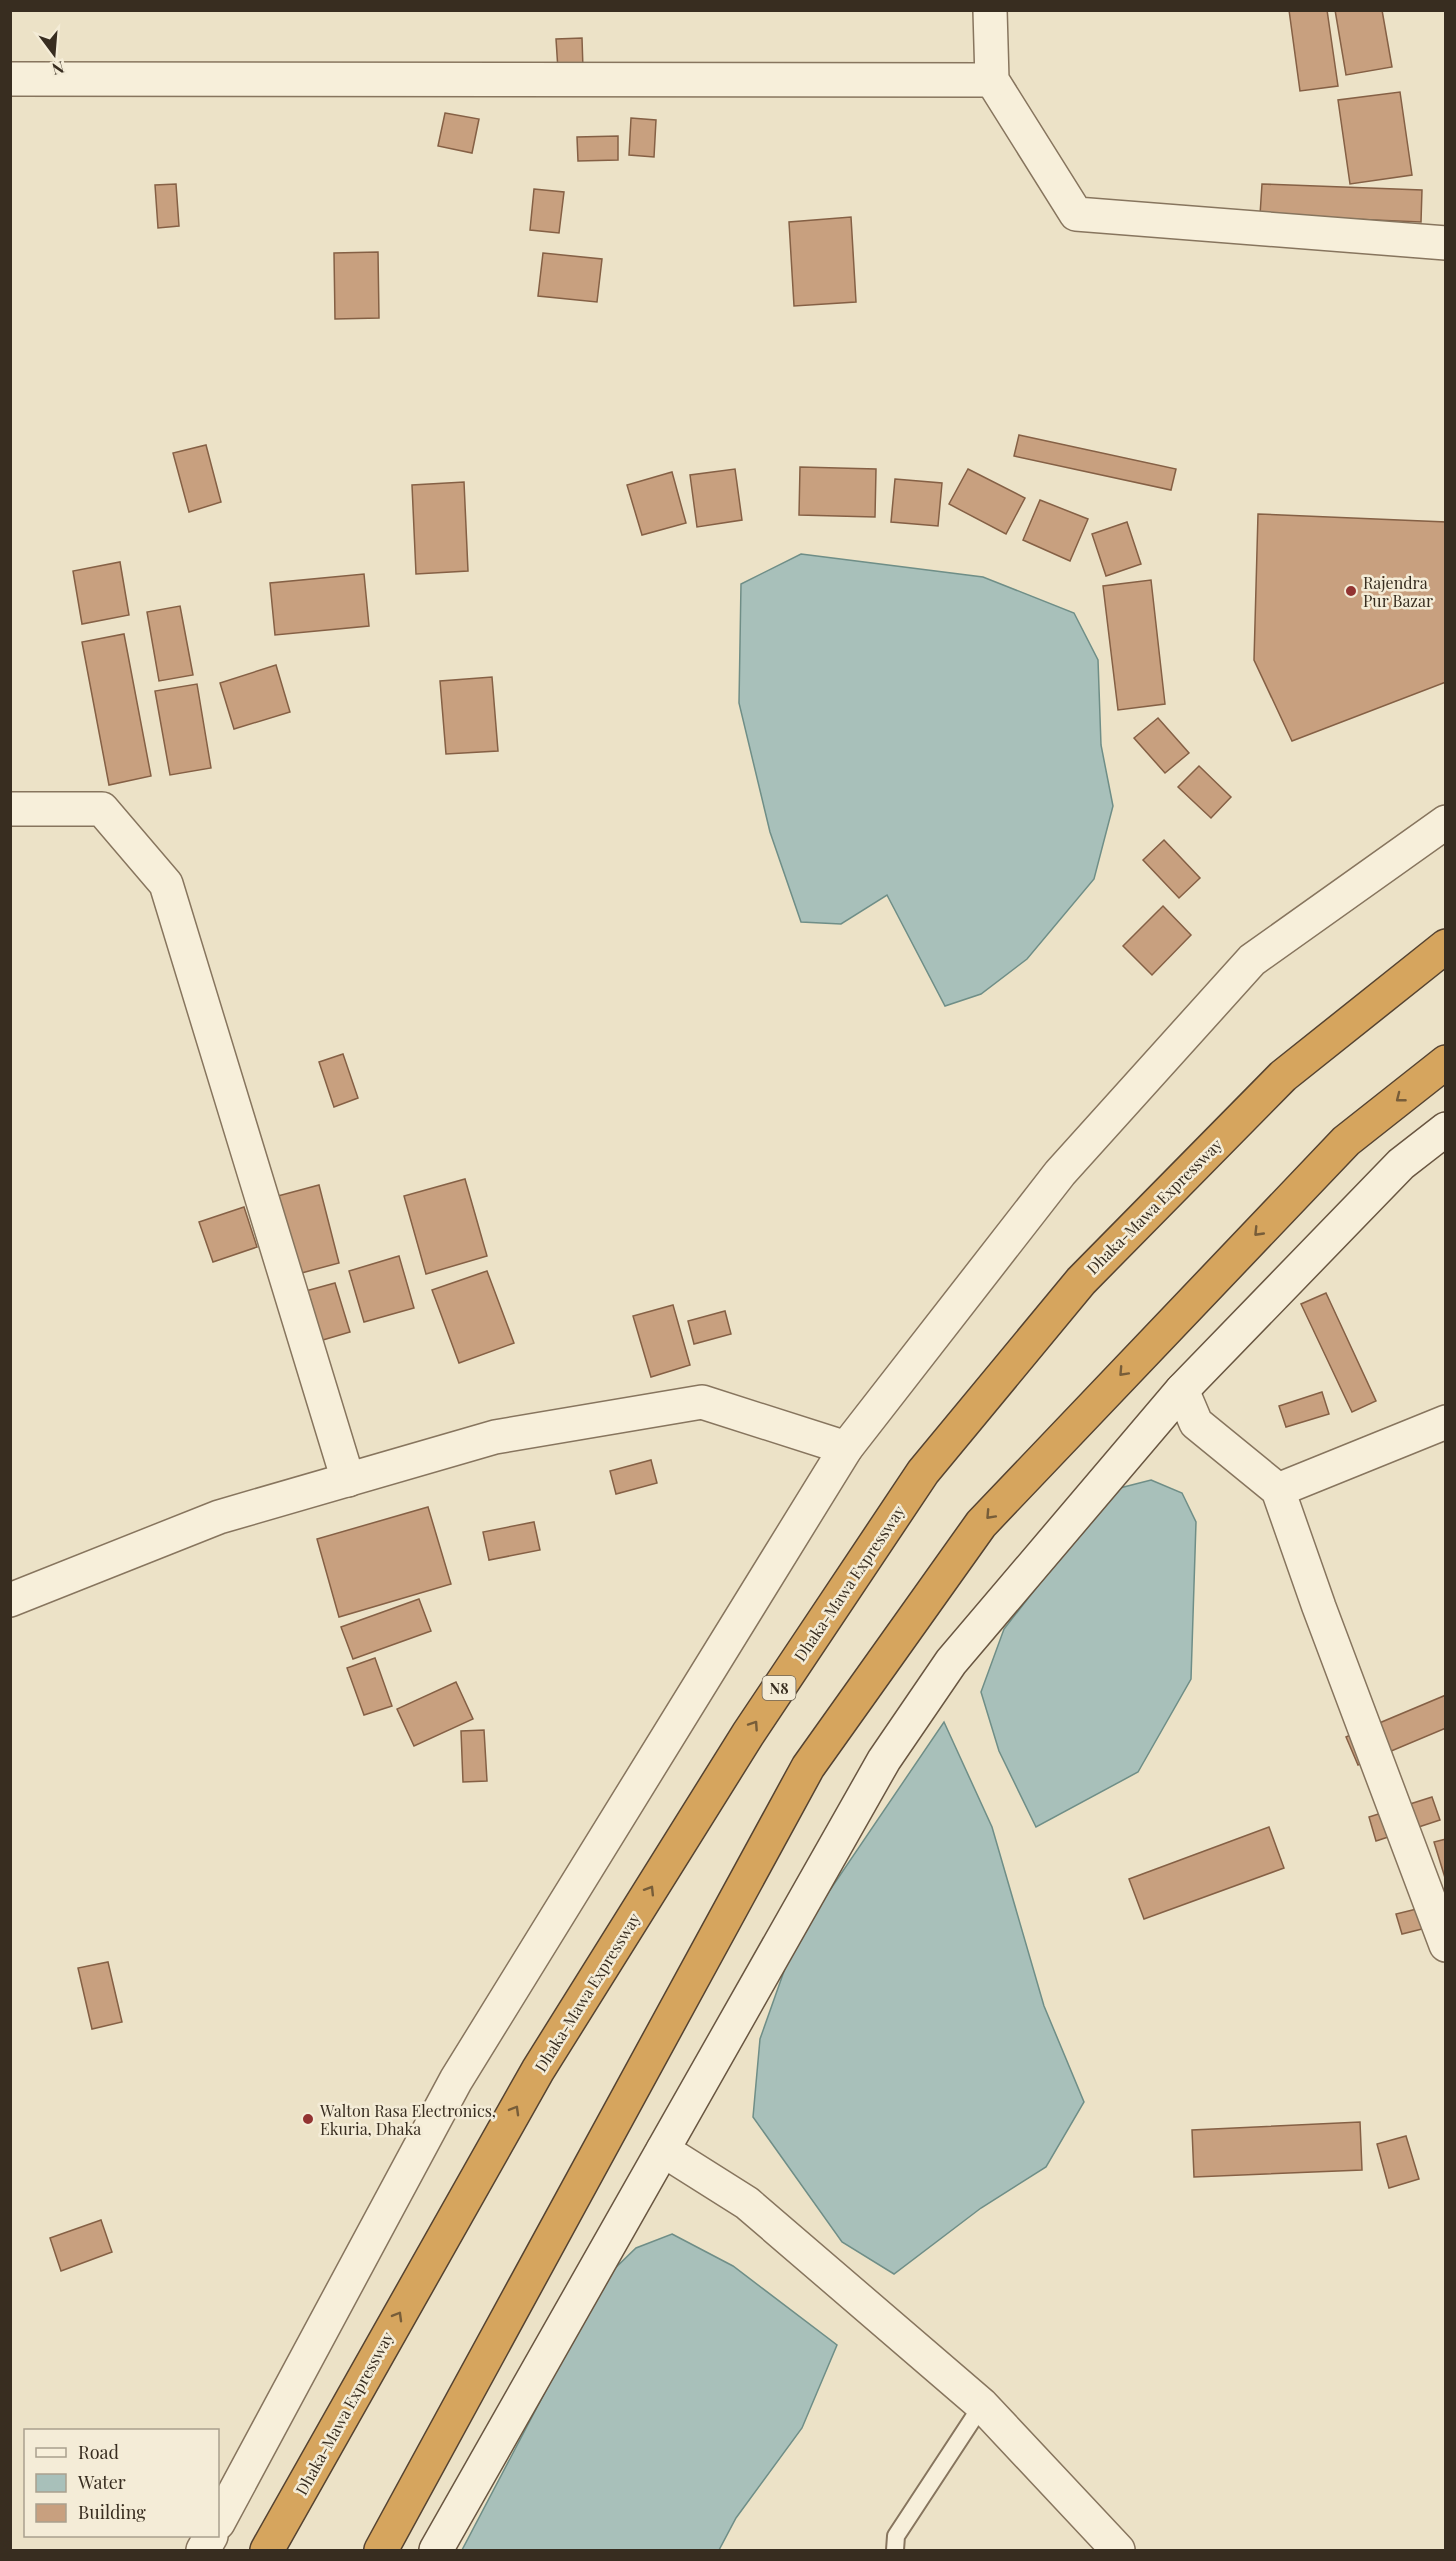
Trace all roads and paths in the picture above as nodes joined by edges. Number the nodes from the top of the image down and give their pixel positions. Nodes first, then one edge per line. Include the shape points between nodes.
1 (990, 10) edge
2 (10, 79) edge
3 (992, 80) junction
4 (1446, 243) edge
5 (10, 809) edge
6 (1446, 822) edge
7 (1446, 945) edge
8 (1446, 1062) edge
9 (1446, 1130) edge
10 (1182, 1390) junction
11 (1446, 1422) edge
12 (846, 1448) junction
13 (348, 1480) junction
14 (1278, 1490) junction
15 (10, 1600) edge
16 (1446, 1945) edge
17 (663, 2150) junction
18 (982, 2405) junction
19 (219, 2521) edge
20 (267, 2550) edge
21 (381, 2550) edge
22 (436, 2550) edge
23 (895, 2550) edge
24 (1118, 2550) edge

1 - 3 street
2 - 3 street
3 - 4 street via 1076,214
5 - 13 street via 102,809 166,884
6 - 12 street via 1252,960 1060,1173
20 -> 7 highway, Dhaka-Mawa Expressway / N8 via 538,2070 748,1734 924,1472 1080,1281 1274,1084
8 -> 21 highway via 1346,1141 981,1524 808,1767
9 - 10 street via 1401,1164
10 - 14 street via 1196,1423
10 - 17 street via 944,1672 884,1760
11 - 14 street
12 - 13 street via 702,1402 495,1437
12 - 19 street via 456,2080
13 - 15 street via 219,1517
14 - 16 street
17 - 18 street via 747,2203
17 - 22 street
18 - 23 lane via 896,2536
18 - 24 street

